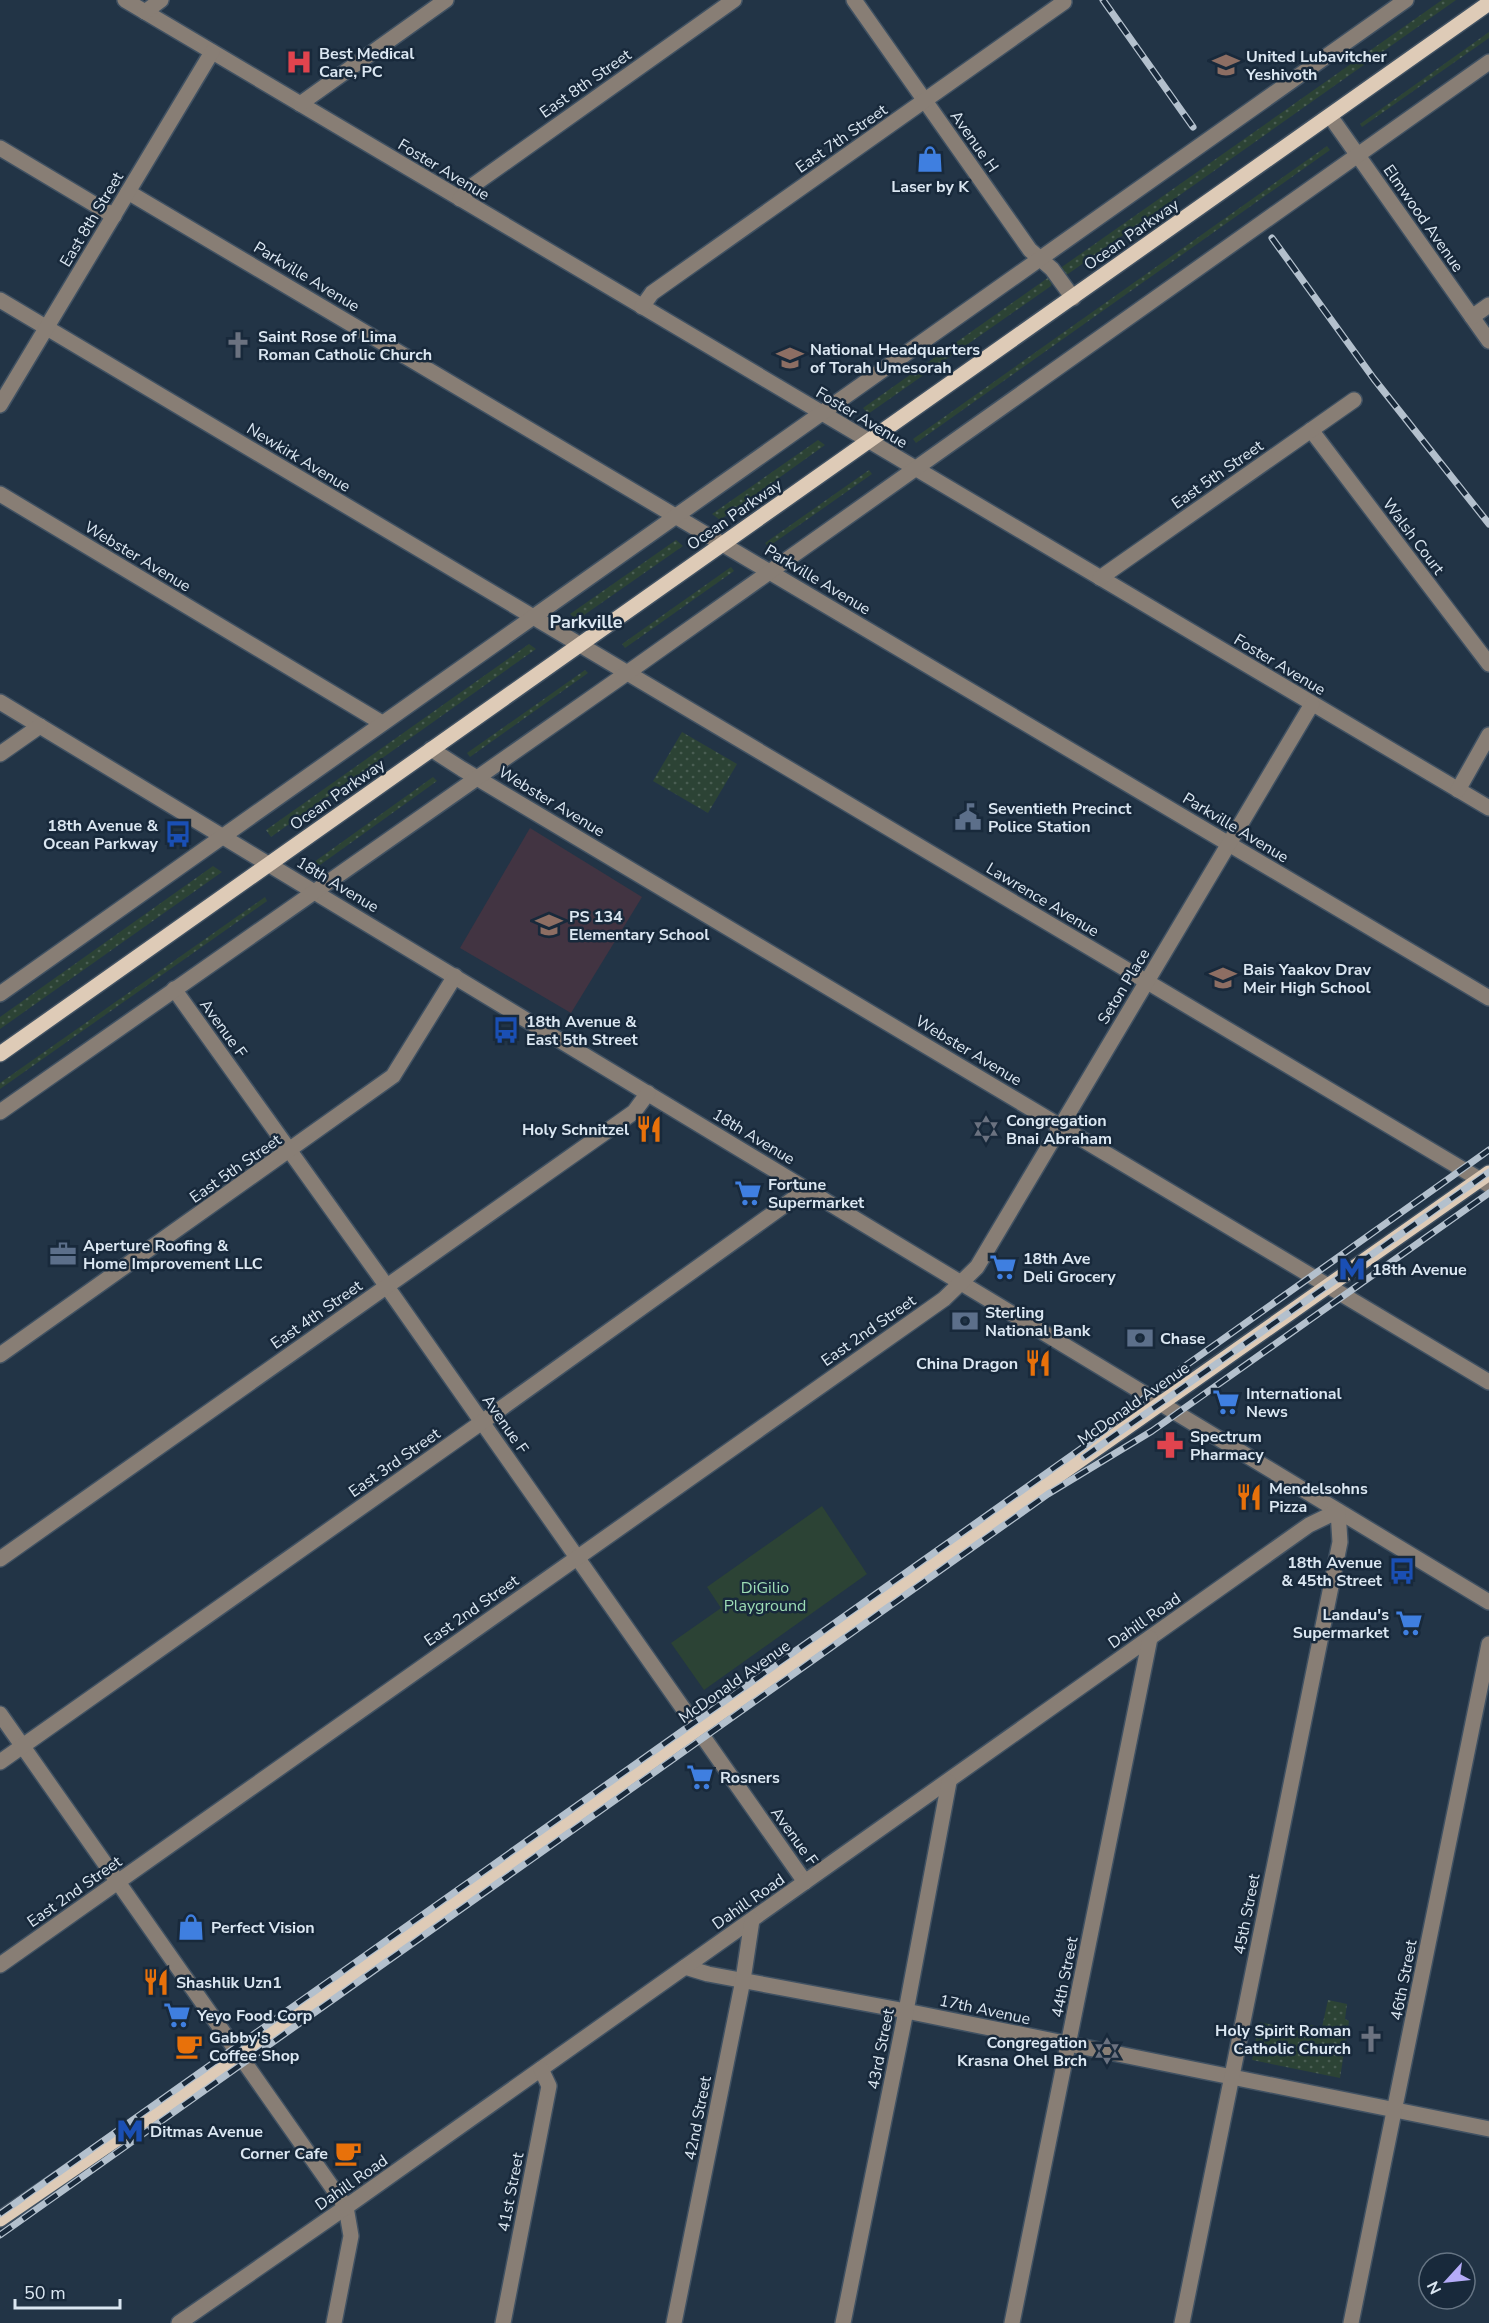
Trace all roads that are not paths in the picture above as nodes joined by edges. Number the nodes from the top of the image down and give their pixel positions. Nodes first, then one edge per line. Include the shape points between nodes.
1 (125, 0) edge
2 (161, 0) edge
3 (446, 0) edge
4 (734, 0) edge
5 (854, 0) edge
6 (1406, 0) edge
7 (1064, 2) dead end
8 (1489, 3) edge
9 (145, 12) junction
10 (212, 52) junction
11 (1489, 62) edge
12 (924, 100) junction
13 (300, 104) junction
14 (1330, 116) junction
15 (0, 148) edge
16 (1358, 156) junction
17 (128, 192) junction
18 (460, 199) junction
19 (114, 216) junction
20 (1041, 259) junction
21 (1073, 298) junction
22 (0, 300) edge
23 (1489, 305) edge
24 (642, 307) junction
25 (1472, 317) junction
26 (47, 327) junction
27 (1489, 341) edge
28 (1354, 400) dead end
29 (0, 405) edge
30 (822, 414) junction
31 (1311, 430) junction
32 (868, 441) junction
33 (915, 469) junction
34 (0, 494) edge
35 (676, 516) junction
36 (723, 544) junction
37 (770, 572) junction
38 (1100, 578) junction
39 (532, 617) junction
40 (579, 645) junction
41 (1489, 664) edge
42 (627, 673) junction
43 (0, 702) edge
44 (1312, 704) junction
45 (382, 723) junction
46 (40, 726) junction
47 (1489, 735) edge
48 (431, 749) junction
49 (0, 754) edge
50 (478, 778) junction
51 (1458, 790) junction
52 (1489, 808) edge
53 (224, 837) junction
54 (1228, 844) junction
55 (270, 864) junction
56 (315, 891) junction
57 (455, 976) junction
58 (1147, 981) junction
59 (174, 989) junction
60 (0, 994) edge
61 (1489, 998) edge
62 (0, 1054) edge
63 (648, 1093) junction
64 (0, 1112) edge
65 (1060, 1126) junction
66 (290, 1150) junction
67 (1486, 1179) edge
68 (807, 1189) junction
69 (961, 1283) junction
70 (386, 1286) junction
71 (1328, 1287) junction
72 (0, 1355) edge
73 (1489, 1382) edge
74 (1162, 1404) junction
75 (482, 1422) junction
76 (1338, 1511) junction
77 (577, 1557) junction
78 (0, 1558) edge
79 (1489, 1602) edge
80 (1150, 1638) junction
81 (1489, 1644) edge
82 (0, 1714) edge
83 (697, 1729) junction
84 (23, 1746) junction
85 (0, 1762) edge
86 (949, 1782) junction
87 (119, 1881) junction
88 (806, 1882) junction
89 (752, 1920) junction
90 (0, 1965) edge
91 (685, 1966) junction
92 (743, 1980) junction
93 (906, 2011) junction
94 (1068, 2045) junction
95 (240, 2054) junction
96 (541, 2070) junction
97 (1232, 2077) junction
98 (1395, 2110) junction
99 (1489, 2128) edge
100 (346, 2207) junction
101 (0, 2219) edge
102 (179, 2323) edge
103 (334, 2323) edge
104 (503, 2323) edge
105 (674, 2323) edge
106 (843, 2323) edge
107 (1012, 2323) edge
108 (1182, 2323) edge
109 (1352, 2323) edge

1 - 9 street, Foster Avenue
2 - 9 street
3 - 13 street
4 - 18 street, East 8th Street via 472,186
5 - 12 street, Avenue H
6 - 20 street, Ocean Parkway
7 - 12 street, East 7th Street
8 - 14 main road, Ocean Parkway
9 - 10 street, Foster Avenue
10 - 13 street, Foster Avenue
10 - 17 street, East 8th Street
11 - 16 street
12 - 20 street, Avenue H via 1030,250
12 - 24 street, East 7th Street via 652,293
13 - 18 street, Foster Avenue
14 - 16 street, Elmwood Avenue
14 - 21 main road, Ocean Parkway
15 - 19 street
16 - 25 street, Elmwood Avenue
16 - 33 street
17 - 19 street, East 8th Street
17 - 35 street, Parkville Avenue
18 - 24 street, Foster Avenue
19 - 26 street, East 8th Street
20 - 21 street, Avenue H
20 - 30 street, Ocean Parkway
21 - 32 main road, Ocean Parkway
22 - 26 street, Newkirk Avenue
23 - 25 street
24 - 30 street, Foster Avenue
25 - 27 street, Elmwood Avenue
26 - 29 street, East 8th Street
26 - 39 street, Newkirk Avenue
28 - 31 street, East 5th Street
30 - 32 street, Foster Avenue
30 - 35 street, Ocean Parkway
31 - 38 street, East 5th Street
31 - 41 street, Walsh Court
32 - 33 street, Foster Avenue
32 - 36 main road, Ocean Parkway
33 - 37 street
33 - 38 street, Foster Avenue
34 - 45 street, Webster Avenue
35 - 36 street, Parkville Avenue
35 - 39 street, Ocean Parkway
36 - 37 street, Parkville Avenue
36 - 40 main road, Ocean Parkway
37 - 42 street
37 - 54 street, Parkville Avenue
38 - 44 street, Foster Avenue
39 - 40 street, Newkirk Avenue
39 - 45 street, Ocean Parkway
40 - 42 street, Lawrence Avenue
40 - 48 main road, Ocean Parkway
42 - 50 street
42 - 58 street, Lawrence Avenue
43 - 46 street, 18th Avenue
44 - 51 street, Foster Avenue
44 - 54 street, Seton Place
45 - 53 street, Ocean Parkway
46 - 49 street
46 - 53 street, 18th Avenue
47 - 51 street
48 - 50 street, Webster Avenue
48 - 55 main road, Ocean Parkway
50 - 56 street
50 - 65 street, Webster Avenue
51 - 52 street, Foster Avenue
53 - 55 street, 18th Avenue
53 - 60 street, Ocean Parkway
54 - 58 street, Seton Place
54 - 61 street, Parkville Avenue
55 - 56 street, 18th Avenue
55 - 62 main road, Ocean Parkway
56 - 57 street, 18th Avenue
56 - 59 street
57 - 63 street, 18th Avenue
57 - 66 street, East 5th Street via 393,1076
58 - 65 street, Seton Place
58 - 67 street, Lawrence Avenue
59 - 64 street
59 - 66 street, Avenue F
63 - 68 street, 18th Avenue
63 - 70 street, East 4th Street via 634,1112
65 - 69 street, Seton Place via 977,1267
65 - 71 street, Webster Avenue
66 - 70 street, Avenue F
66 - 72 street, East 5th Street
67 - 71 main road, McDonald Avenue
68 - 69 street, 18th Avenue
68 - 75 street, East 3rd Street
69 - 74 street, 18th Avenue
69 - 77 street, East 2nd Street via 944,1299
70 - 75 street, Avenue F
70 - 78 street, East 4th Street
71 - 73 street, Webster Avenue
71 - 74 main road, McDonald Avenue
74 - 76 street, 18th Avenue
74 - 83 main road, McDonald Avenue
75 - 77 street, Avenue F
75 - 84 street, East 3rd Street
76 - 79 street, 18th Avenue
76 - 80 street, Dahill Road via 1309,1526
76 - 97 street, 45th Street via 1340,1542
77 - 83 street, Avenue F
77 - 87 street, East 2nd Street
80 - 86 street, Dahill Road
80 - 94 street, 44th Street
81 - 98 street, 46th Street
82 - 84 street
83 - 88 street, Avenue F
83 - 95 main road, McDonald Avenue
84 - 85 street, East 3rd Street
84 - 87 street
86 - 88 street, Dahill Road
86 - 93 street, 43rd Street
87 - 90 street, East 2nd Street
87 - 95 street
88 - 89 street, Dahill Road
89 - 91 street, Dahill Road
89 - 92 street, 42nd Street
91 - 92 street, 17th Avenue
91 - 96 street, Dahill Road
92 - 93 street, 17th Avenue
92 - 105 street, 42nd Street
93 - 94 street, 17th Avenue
93 - 106 street, 43rd Street
94 - 97 street, 17th Avenue
94 - 107 street, 44th Street
95 - 100 street
95 - 101 main road, McDonald Avenue
96 - 100 street, Dahill Road
96 - 104 street, 41st Street via 549,2086
97 - 98 street, 17th Avenue
97 - 108 street, 45th Street
98 - 99 street, 17th Avenue
98 - 109 street, 46th Street
100 - 102 street, Dahill Road
100 - 103 street via 351,2236

